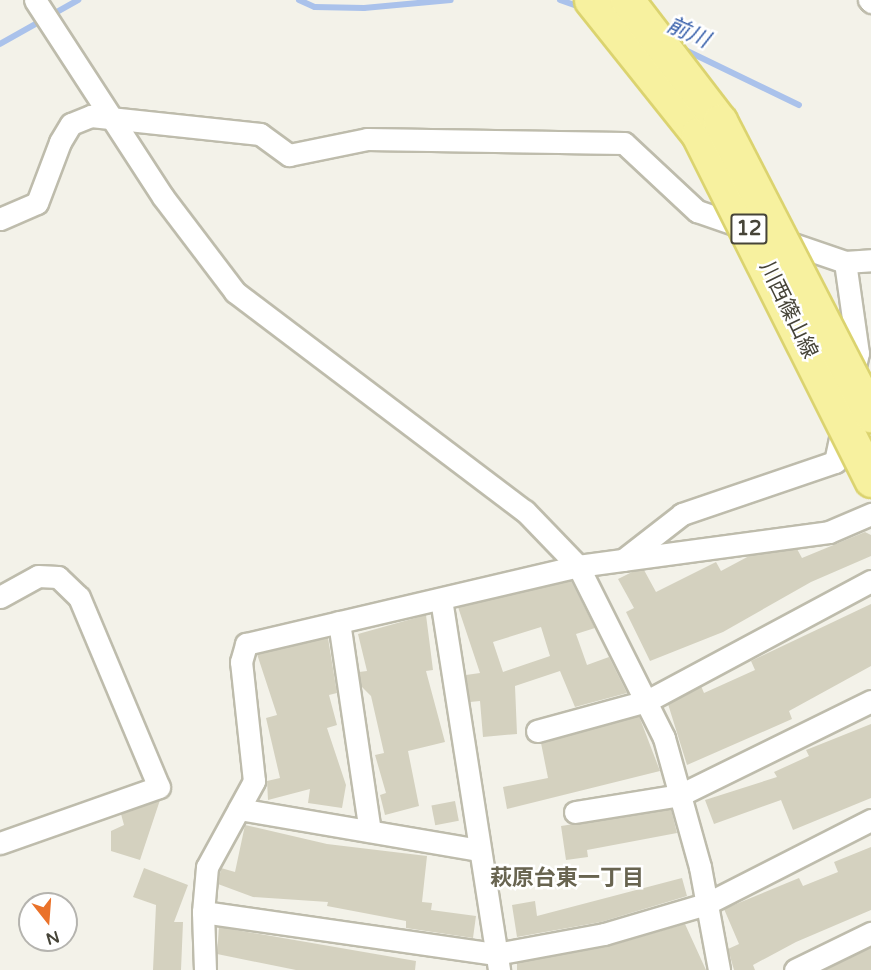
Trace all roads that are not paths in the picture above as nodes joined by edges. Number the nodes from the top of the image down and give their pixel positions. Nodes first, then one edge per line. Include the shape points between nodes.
1 (35, 0) edge
2 (591, 0) edge
3 (627, 0) edge
4 (112, 118) junction
5 (0, 219) edge
6 (871, 260) edge
7 (845, 262) junction
8 (871, 415) edge
9 (871, 480) edge
10 (871, 514) edge
11 (623, 560) junction
12 (578, 566) junction
13 (871, 581) edge
14 (0, 597) edge
15 (441, 598) junction
16 (339, 622) junction
17 (647, 700) junction
18 (871, 701) edge
19 (537, 731) dead end
20 (680, 795) junction
21 (239, 809) junction
22 (575, 813) dead end
23 (871, 820) edge
24 (370, 831) junction
25 (0, 843) edge
26 (480, 850) junction
27 (706, 904) junction
28 (203, 912) junction
29 (871, 933) edge
30 (498, 962) edge
31 (205, 970) edge
32 (719, 970) edge
33 (795, 970) edge

1 - 4 street
2 - 9 main road, 川西篠山線 / 12, bridge via 698,135
3 - 8 main road, 川西篠山線 / 12, bridge via 720,121
4 - 5 street via 91,116 71,124 37,203
4 - 7 street via 260,134 289,155 367,139 624,143 697,211
4 - 12 street via 235,292 525,511
6 - 7 street
7 - 11 street via 858,353 835,462 682,514
10 - 11 street via 829,532
11 - 12 street
12 - 15 street
12 - 17 street
13 - 17 street
14 - 25 street via 38,576 58,577 79,597 159,787
15 - 16 street
15 - 26 street
16 - 21 street via 246,644 241,662 254,781
16 - 24 street
17 - 19 street
17 - 20 street
18 - 20 street
20 - 22 street
20 - 27 street
21 - 24 street
21 - 28 street via 207,867
23 - 27 street
24 - 26 street
26 - 30 street
27 - 30 street
27 - 32 street
28 - 30 street
28 - 31 street
29 - 33 street

